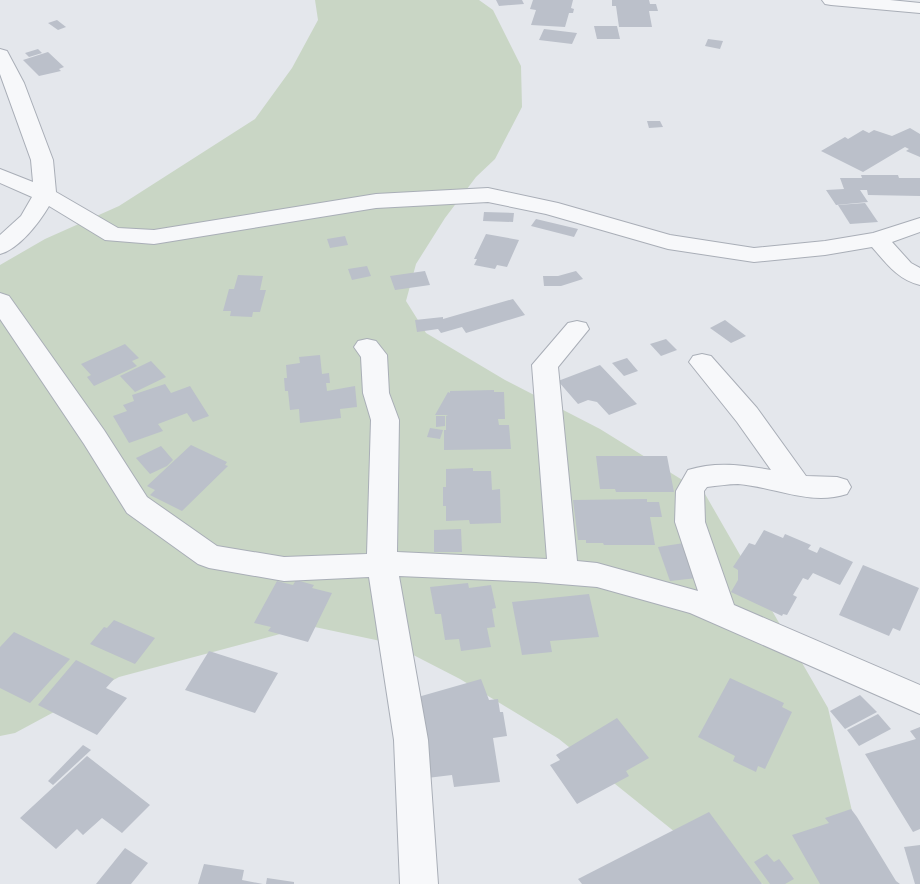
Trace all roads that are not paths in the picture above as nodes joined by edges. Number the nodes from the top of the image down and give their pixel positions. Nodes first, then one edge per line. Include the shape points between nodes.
1 (831, 0) edge
2 (920, 8) edge
3 (0, 55) edge
4 (0, 176) edge
5 (45, 195) junction
6 (920, 225) edge
7 (877, 239) junction
8 (0, 247) edge
9 (920, 278) edge
10 (0, 301) edge
11 (577, 329) dead end
12 (367, 348) dead end
13 (702, 362) dead end
14 (797, 486) junction
15 (837, 487) dead end
16 (382, 565) junction
17 (563, 572) junction
18 (721, 613) junction
19 (920, 700) edge
20 (419, 884) edge

1 - 2 street
3 - 5 street via 14,83 42,160
4 - 5 street
5 - 7 street via 114,235 154,237 376,201 488,195 550,208 668,242 754,255
5 - 8 street via 29,220
6 - 7 street
7 - 9 street via 903,268
10 - 16 street via 137,505 209,556 284,569
11 - 17 street via 545,365
12 - 16 street via 374,355 376,393 385,420
13 - 14 street via 747,415
14 - 15 street
14 - 18 street via 738,474 698,477 690,491 690,522
16 - 17 street
16 - 20 street via 411,740
17 - 18 street via 597,576 698,603
18 - 19 street

